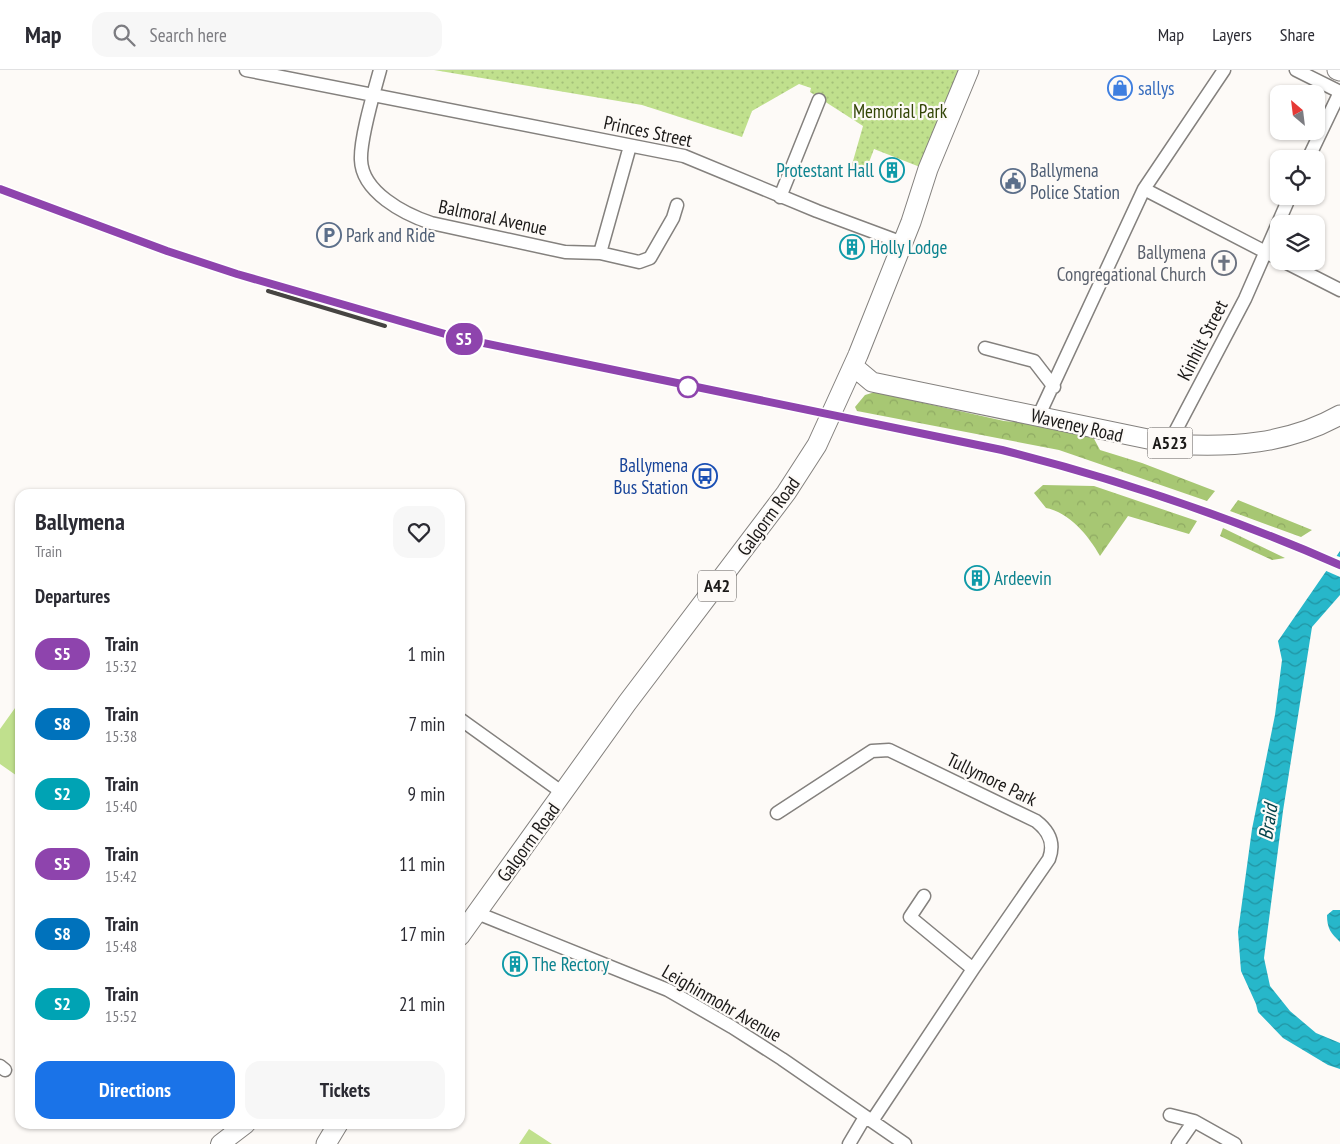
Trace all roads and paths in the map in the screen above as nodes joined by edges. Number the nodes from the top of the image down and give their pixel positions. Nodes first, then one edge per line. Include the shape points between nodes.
1 (246, 70) edge
2 (380, 70) edge
3 (969, 70) edge
4 (1224, 70) edge
5 (1296, 70) edge
6 (1340, 92) edge
7 (372, 96) junction
8 (819, 100) dead end
9 (630, 146) junction
10 (1312, 150) edge
11 (1144, 189) junction
12 (780, 197) junction
13 (1286, 205) edge
14 (677, 206) dead end
15 (903, 243) junction
16 (1264, 252) junction
17 (600, 253) junction
18 (1270, 255) edge
19 (1300, 270) edge
20 (1340, 290) edge
21 (985, 348) dead end
22 (853, 366) junction
23 (872, 382) junction
24 (1054, 387) junction
25 (843, 390) junction
26 (1340, 415) edge
27 (1039, 416) junction
28 (1172, 444) junction
29 (465, 723) edge
30 (563, 792) junction
31 (777, 814) dead end
32 (924, 896) dead end
33 (477, 912) junction
34 (465, 929) edge
35 (973, 968) junction
36 (1170, 1114) dead end
37 (868, 1119) junction
38 (1194, 1121) junction
39 (240, 1129) edge
40 (335, 1129) edge
41 (220, 1144) edge
42 (326, 1144) edge
43 (849, 1144) edge
44 (905, 1144) edge
45 (1178, 1144) edge
46 (1236, 1144) edge

1 - 7 street, Princes Street
2 - 7 street, Balmoral Avenue
3 - 15 main road, Galgorm Road / A42 via 928,169
4 - 11 street
5 - 6 street
6 - 10 street
7 - 9 street, Princes Street
7 - 17 street, Balmoral Avenue via 361,160 367,180 383,197 420,220 431,223 566,252
8 - 12 street
9 - 12 street, Princes Street via 684,156
9 - 17 street
11 - 16 street
11 - 24 street
12 - 15 street, Princes Street
13 - 16 street, Kinhilt Street
14 - 17 street, Balmoral Avenue via 650,258 639,262
15 - 22 main road, Galgorm Road / A42
16 - 18 street
16 - 28 street, Kinhilt Street
19 - 20 street
21 - 24 street via 1034,360
22 - 23 main road, Waveney Road / A523
22 - 25 main road, Galgorm Road / A42
23 - 25 main road, Waveney Road / A523
23 - 27 main road, Waveney Road / A523
24 - 27 street
25 - 30 main road, Galgorm Road / A42 via 804,467
26 - 28 main road, Waveney Road / A523 via 1276,439 1220,446
27 - 28 main road, Waveney Road / A523
29 - 30 street
30 - 33 main road, Galgorm Road / A42
31 - 35 street, Tullymore Park via 872,751 881,749 934,771 1043,826 1052,846 1049,859
32 - 35 street via 910,917
33 - 34 main road, Galgorm Road / A42
33 - 37 street, Leighinmohr Avenue via 668,990 757,1043
35 - 37 street, Tullymore Park
36 - 38 street
37 - 43 street, Tullymore Park
37 - 44 street, Leighinmohr Avenue
38 - 45 street
38 - 46 street
39 - 41 street
40 - 42 main road

